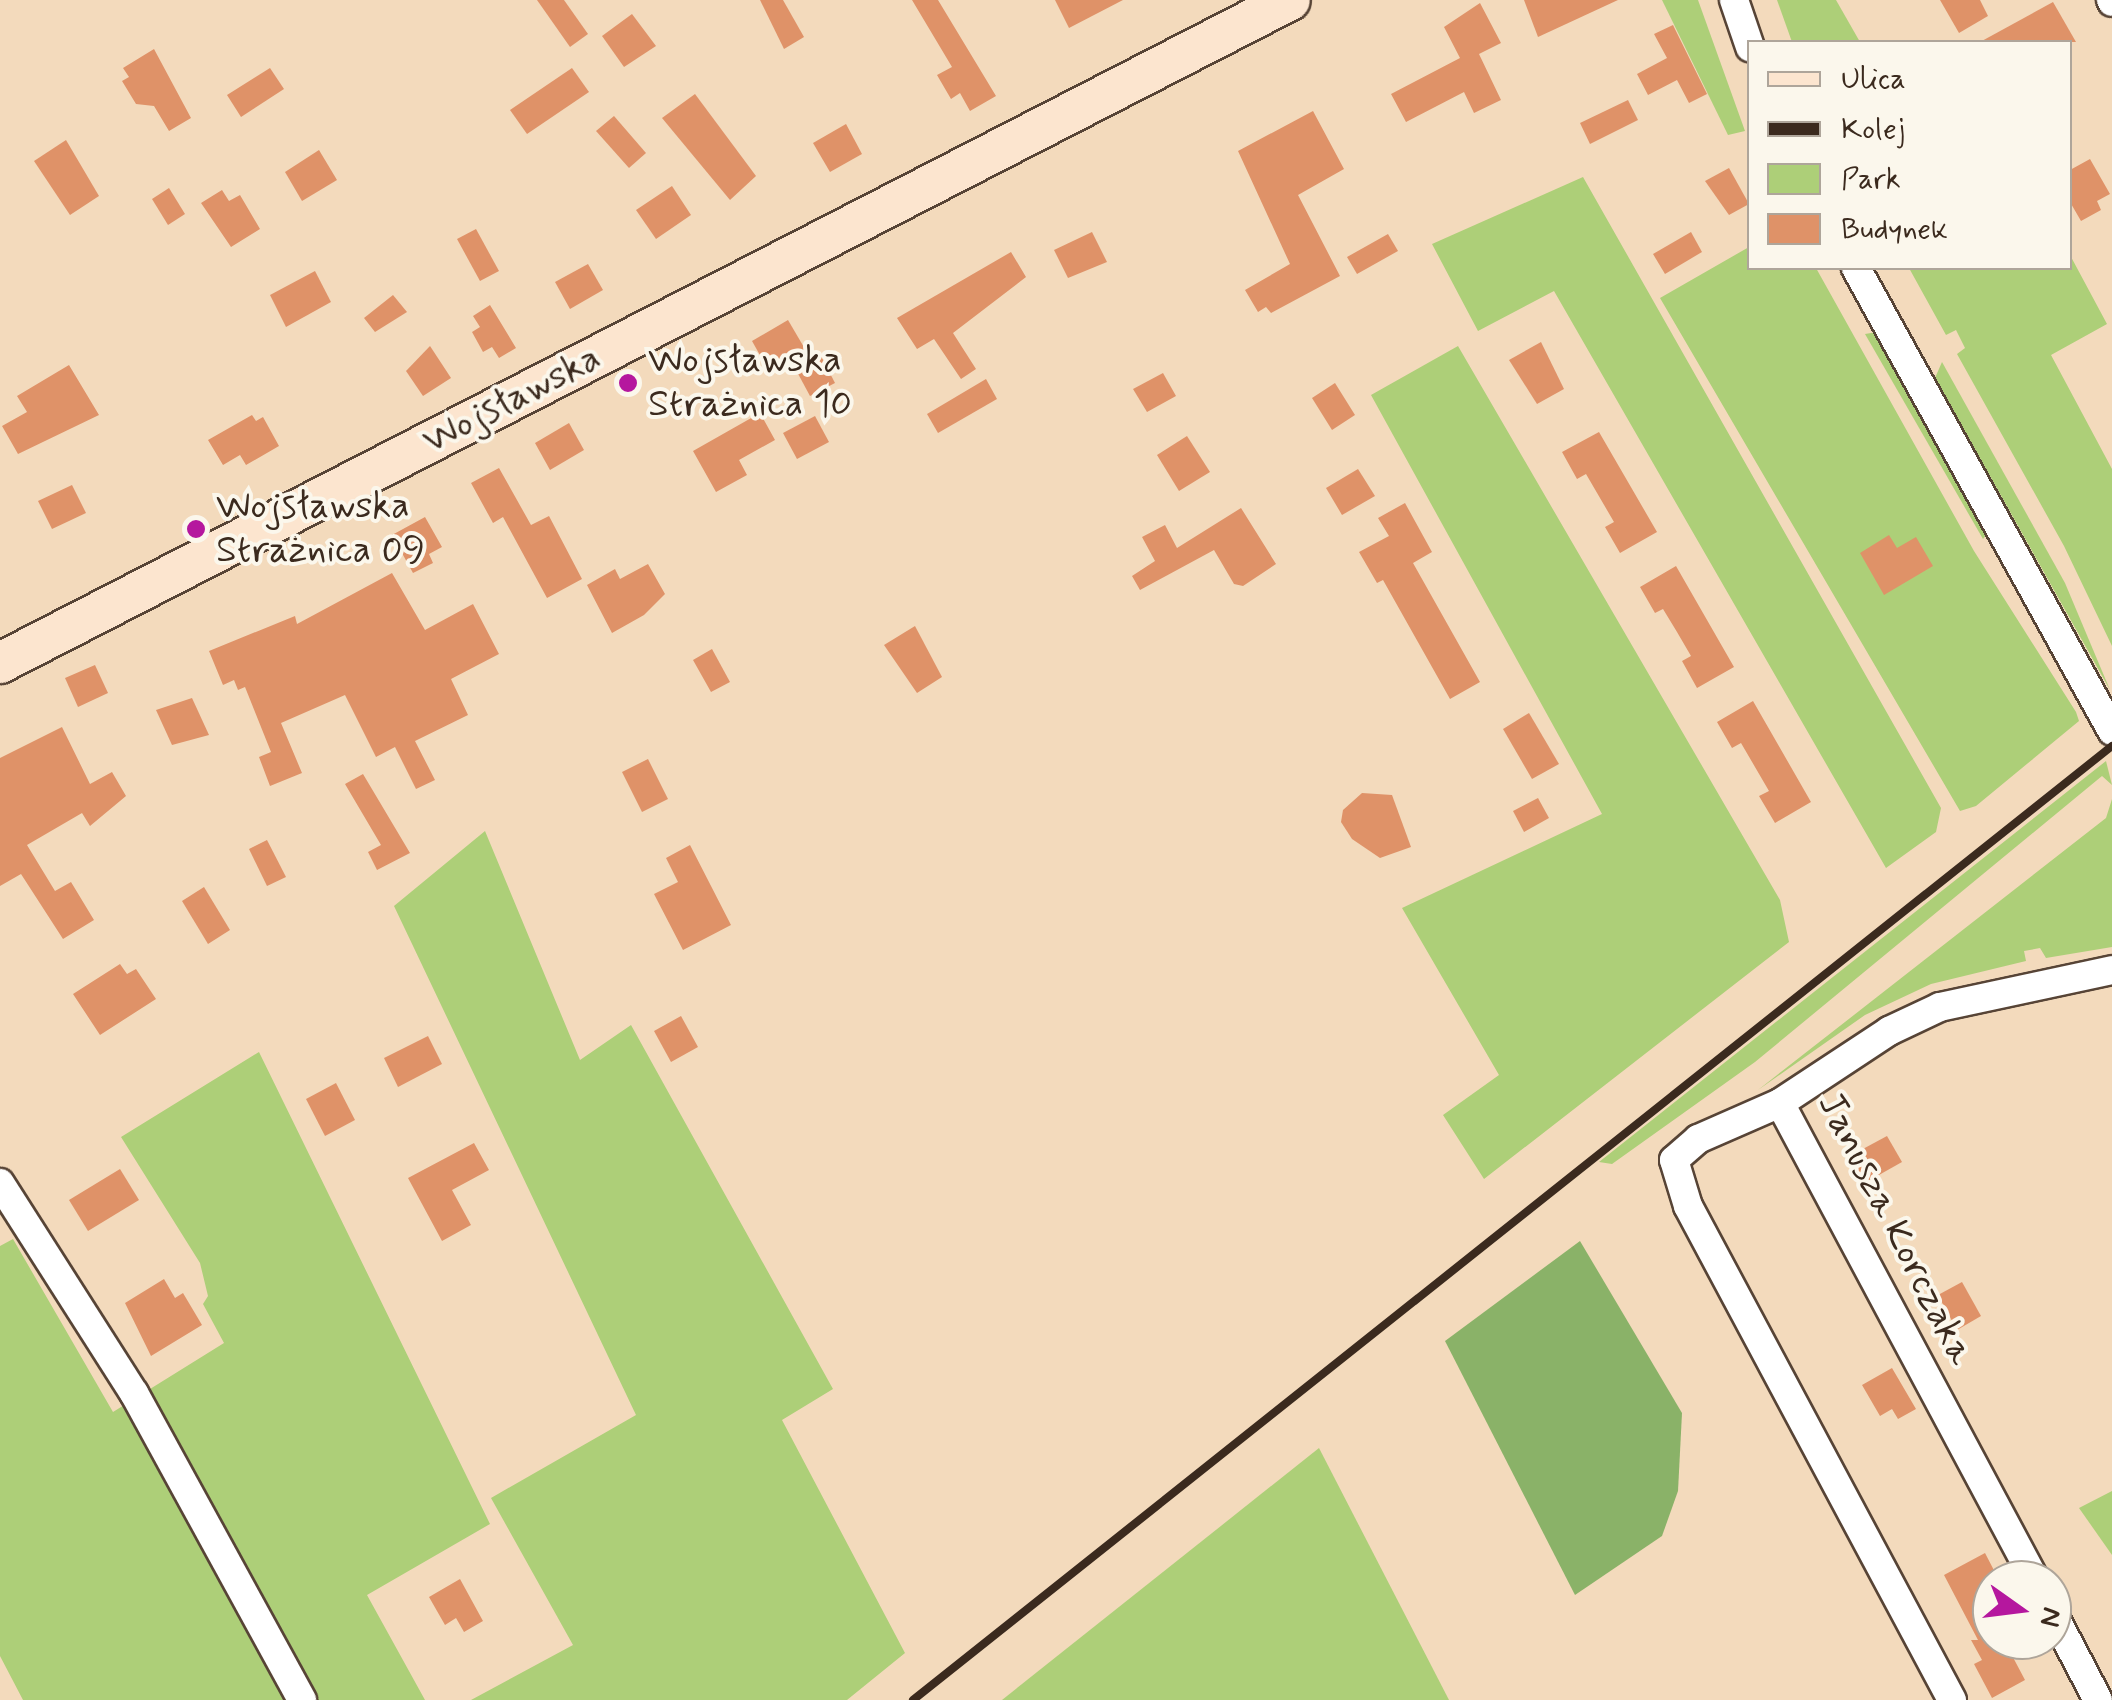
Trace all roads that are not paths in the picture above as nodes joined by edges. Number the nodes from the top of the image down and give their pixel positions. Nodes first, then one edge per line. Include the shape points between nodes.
1 (1290, 0) edge
2 (1734, 0) edge
3 (1748, 40) edge
4 (1857, 270) edge
5 (0, 663) edge
6 (2112, 731) edge
7 (2105, 976) edge
8 (1780, 1103) junction
9 (0, 1183) edge
10 (2024, 1560) edge
11 (2072, 1650) edge
12 (302, 1700) edge
13 (1952, 1700) edge
14 (2098, 1700) edge

1 - 5 street, Wojsławska
2 - 3 street
4 - 6 street
7 - 8 street, Janusza Korczaka via 1940,1007 1889,1031
8 - 10 street, Janusza Korczaka
8 - 13 street via 1698,1139 1674,1160 1688,1206
9 - 12 street via 134,1393
11 - 14 street

